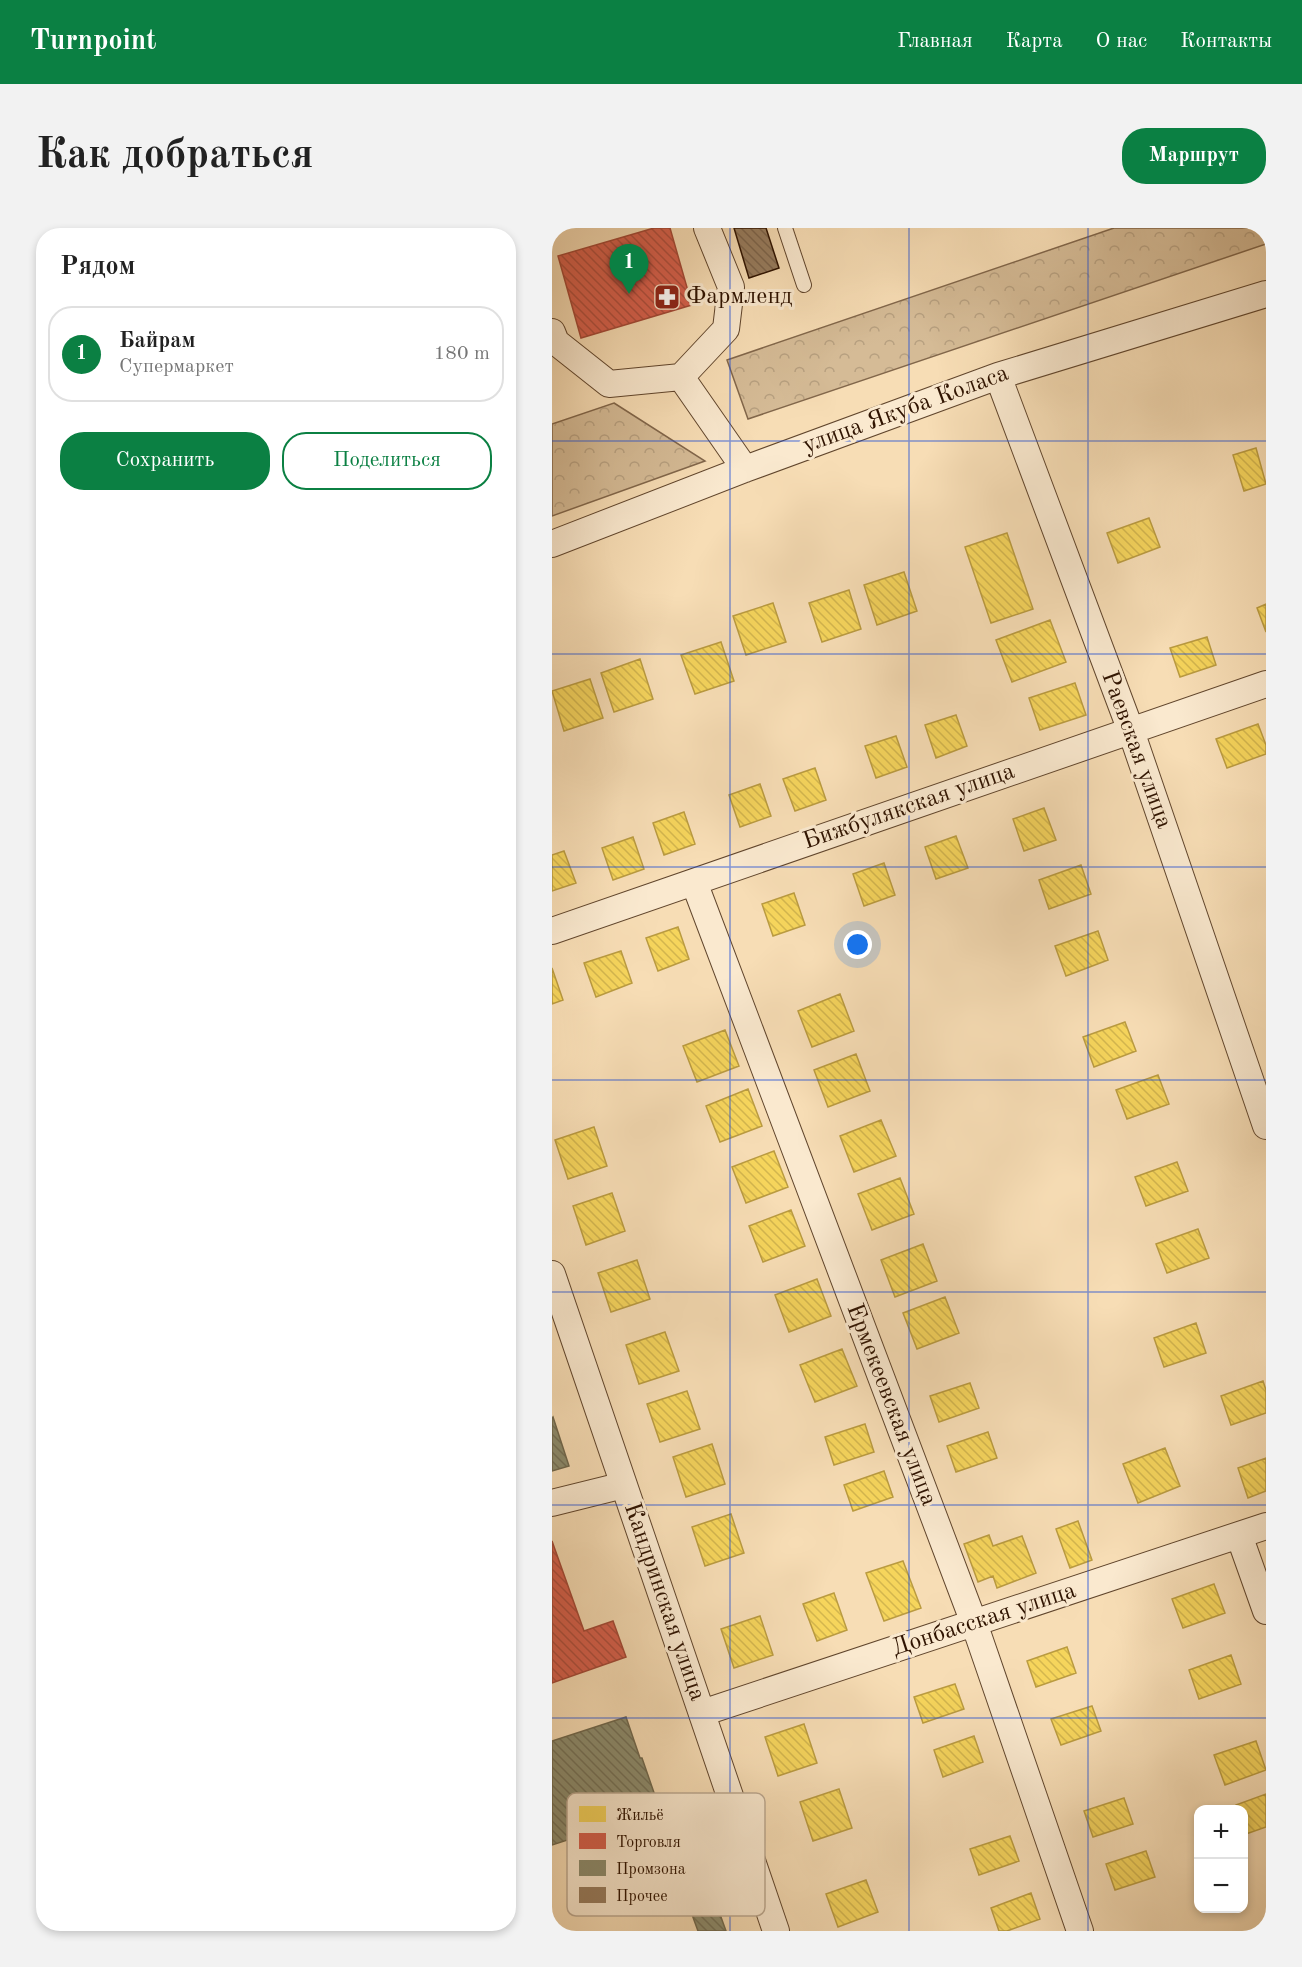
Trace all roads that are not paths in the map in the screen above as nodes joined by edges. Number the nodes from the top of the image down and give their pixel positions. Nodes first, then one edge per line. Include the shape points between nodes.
1 (707, 228) edge
2 (785, 228) edge
3 (804, 285) dead end
4 (1266, 294) edge
5 (552, 332) edge
6 (998, 376) junction
7 (681, 377) junction
8 (745, 469) junction
9 (552, 544) edge
10 (1266, 684) edge
11 (1131, 731) junction
12 (694, 882) junction
13 (552, 931) edge
14 (1266, 1126) edge
15 (552, 1274) edge
16 (624, 1485) junction
17 (552, 1503) edge
18 (1266, 1526) edge
19 (1239, 1535) junction
20 (1266, 1611) edge
21 (974, 1623) junction
22 (702, 1713) junction
23 (729, 1793) edge
24 (765, 1899) edge
25 (776, 1931) edge
26 (1080, 1931) edge

1 - 7 street via 731,287 726,328
2 - 3 lane
4 - 6 street, улица Якуба Коласа
5 - 7 street via 556,342 609,384
6 - 8 street, улица Якуба Коласа
6 - 11 street, Раевская улица
7 - 8 street
8 - 9 street, улица Якуба Коласа
10 - 11 street, Бижбулякская улица
11 - 12 street, Бижбулякская улица
11 - 14 street, Раевская улица
12 - 13 street, Бижбулякская улица
12 - 21 street, Ермекеевская улица
15 - 16 street, Кандринская улица
16 - 17 street
16 - 22 street, Кандринская улица
18 - 19 street, Донбасская улица
19 - 20 street
19 - 21 street, Донбасская улица
21 - 22 street, Донбасская улица
21 - 26 street, Ермекеевская улица
22 - 23 street, Кандринская улица
24 - 25 street, Кандринская улица

